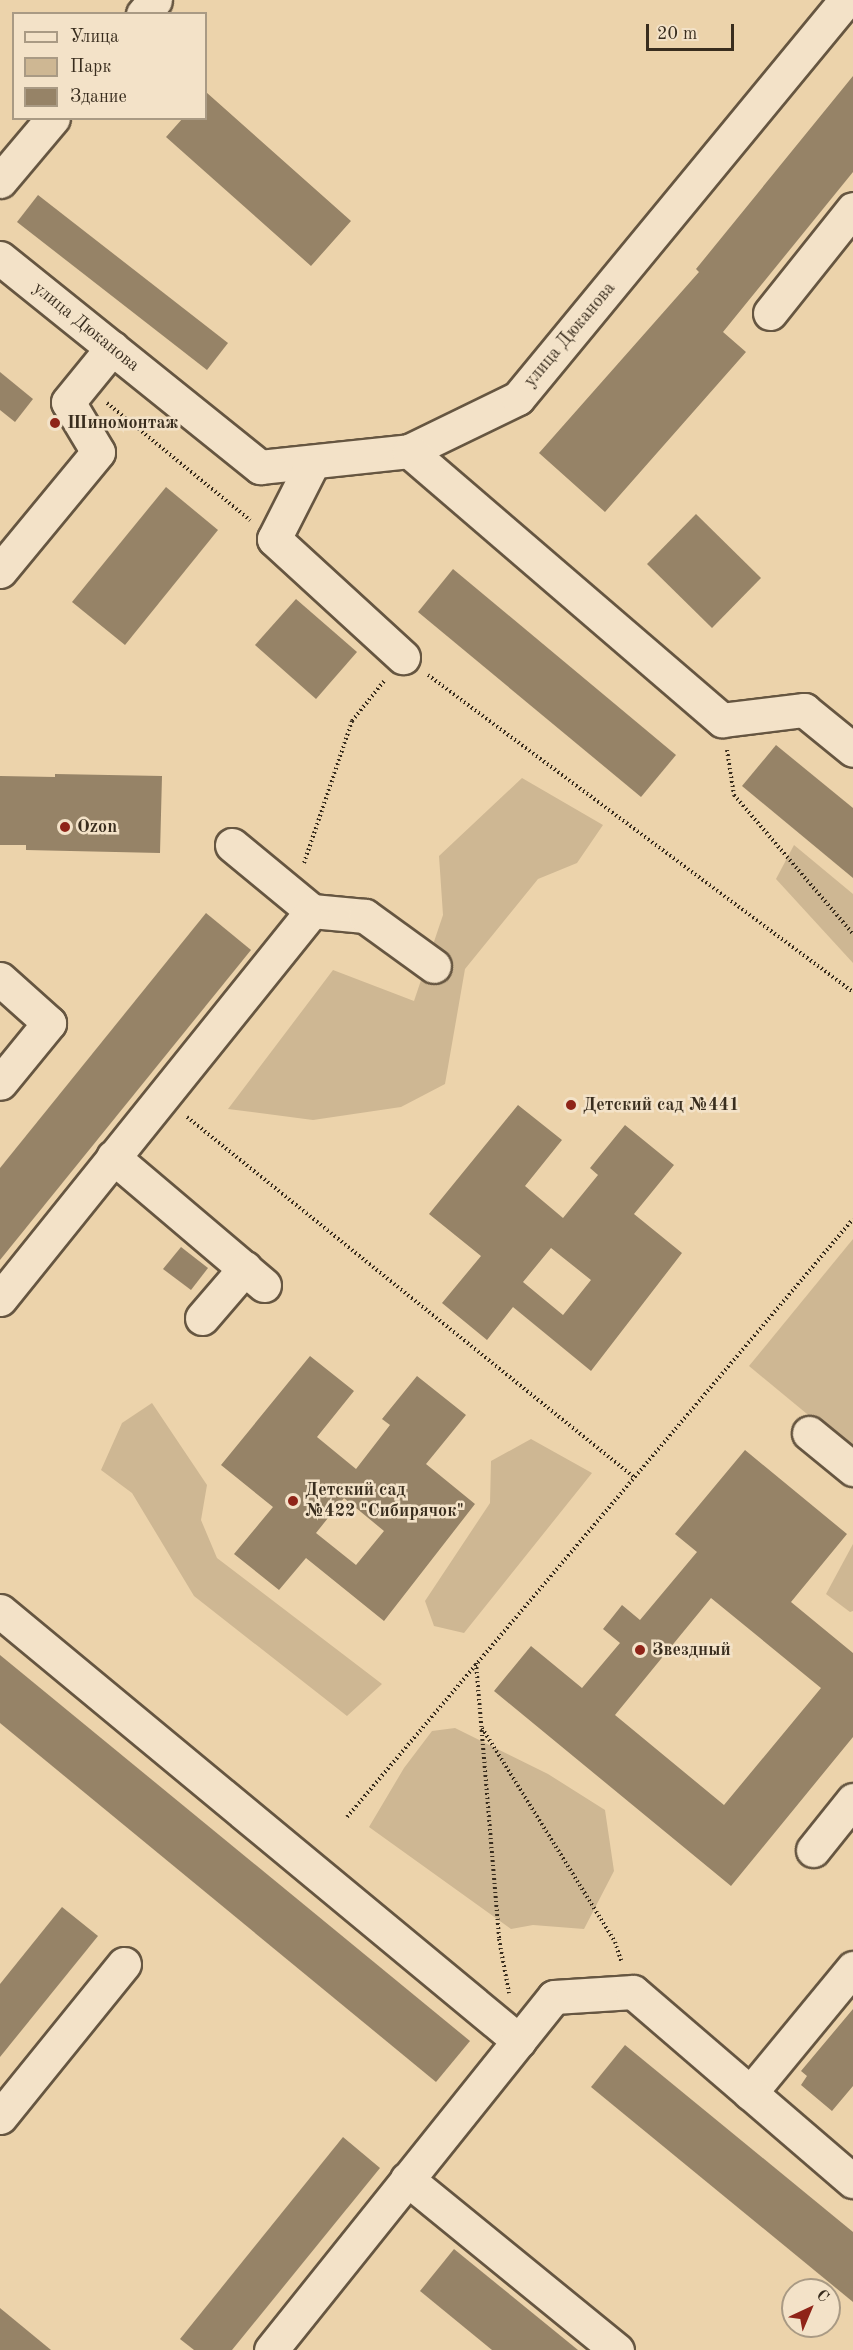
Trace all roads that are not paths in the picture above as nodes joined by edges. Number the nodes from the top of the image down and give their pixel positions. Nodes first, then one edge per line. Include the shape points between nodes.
1 (155, 0) edge
2 (846, 0) edge
3 (145, 12) edge
4 (51, 120) edge
5 (0, 181) edge
6 (853, 209) edge
7 (0, 258) edge
8 (770, 313) dead end
9 (112, 348) junction
10 (409, 451) junction
11 (312, 464) junction
12 (0, 571) edge
13 (403, 657) road end
14 (852, 748) edge
15 (232, 844) dead end
16 (312, 911) junction
17 (434, 966) dead end
18 (0, 981) edge
19 (0, 1083) edge
20 (113, 1157) junction
21 (3, 1289) edge
22 (202, 1318) dead end
23 (809, 1433) dead end
24 (853, 1469) edge
25 (0, 1611) edge
26 (853, 1800) edge
27 (813, 1850) dead end
28 (124, 1965) dead end
29 (853, 1968) edge
30 (519, 2041) junction
31 (750, 2093) junction
32 (0, 2117) edge
33 (407, 2179) junction
34 (853, 2181) edge
35 (271, 2350) edge
36 (617, 2350) edge

1 - 3 street
2 - 10 street, улица Дюканова via 518,398
4 - 5 street
6 - 8 street
7 - 9 street, улица Дюканова
9 - 11 street, улица Дюканова via 260,467
9 - 12 street via 68,402 98,452
10 - 11 street, улица Дюканова
10 - 14 street via 722,720 804,710
11 - 13 street via 274,539
15 - 16 street
16 - 17 street via 365,916
16 - 20 street
18 - 19 street via 49,1023
20 - 21 street
20 - 22 street via 254,1276
23 - 24 street
25 - 30 street
26 - 27 street
28 - 32 street
29 - 31 street
30 - 31 street via 554,1997 633,1992
30 - 33 street
31 - 34 street
33 - 35 street
33 - 36 street

